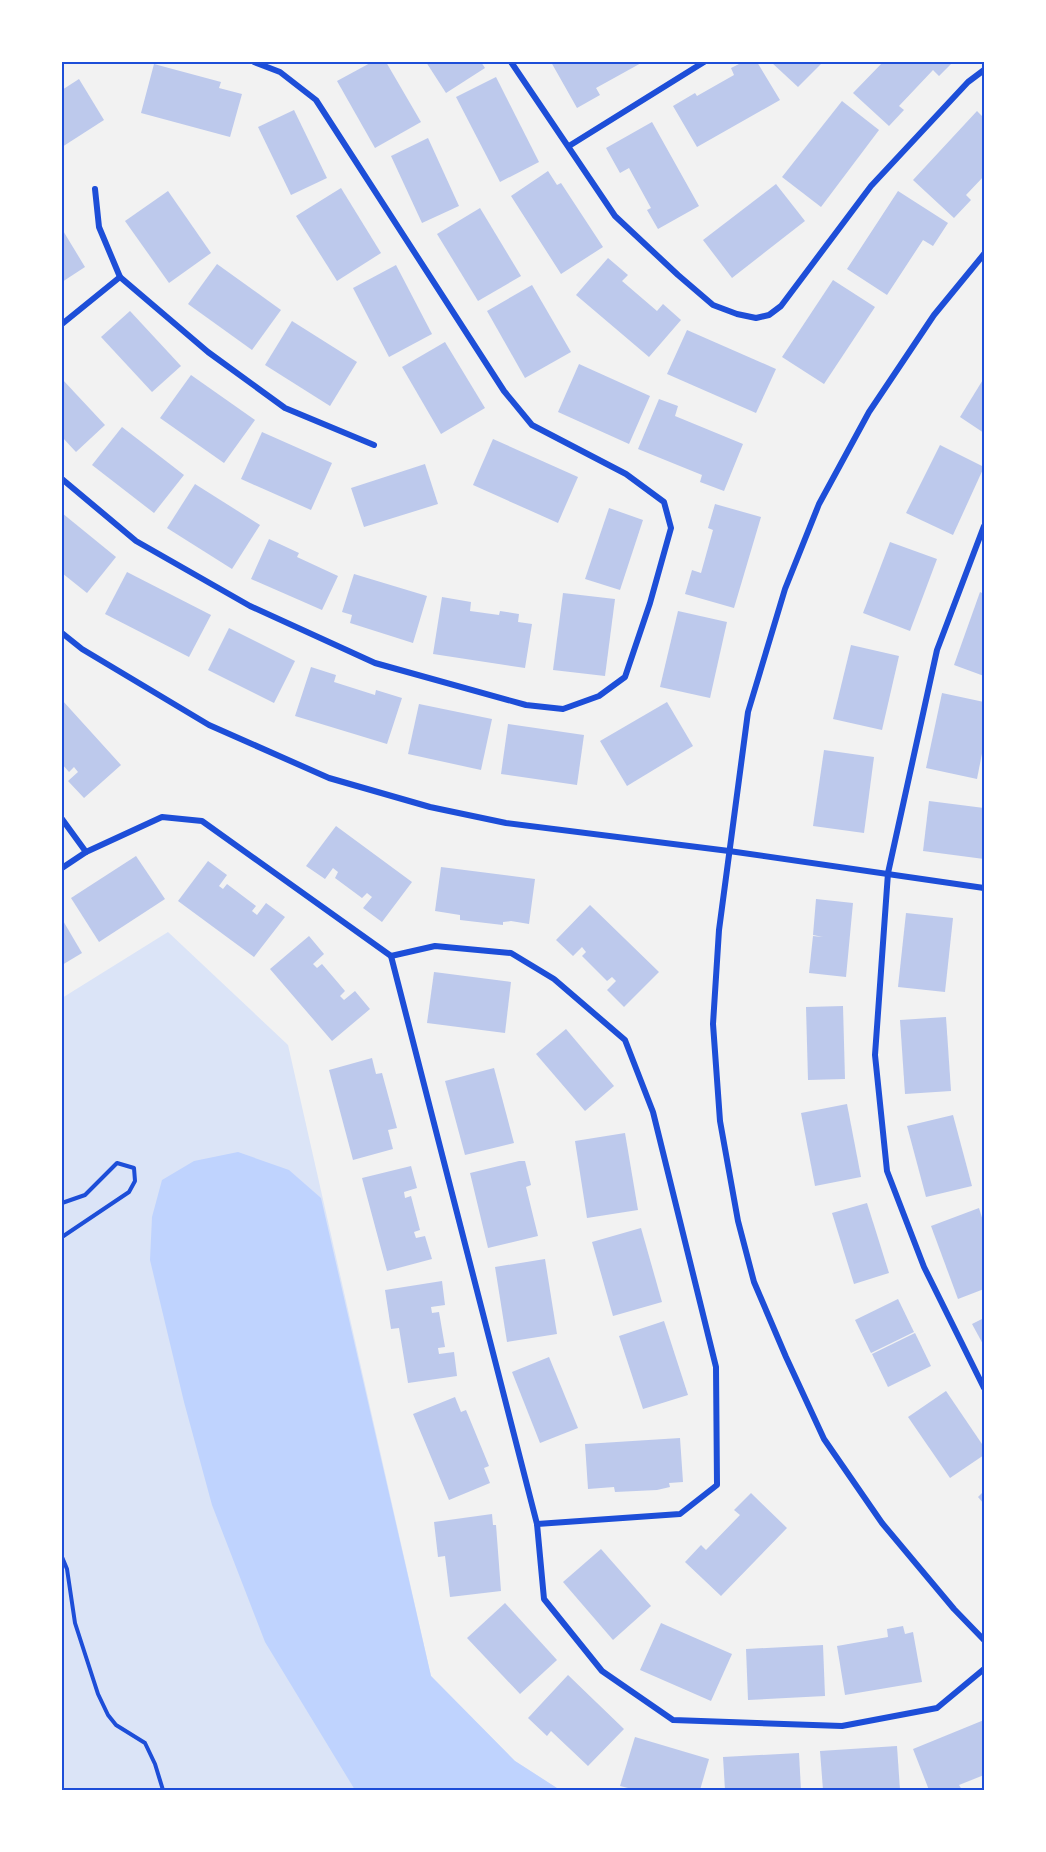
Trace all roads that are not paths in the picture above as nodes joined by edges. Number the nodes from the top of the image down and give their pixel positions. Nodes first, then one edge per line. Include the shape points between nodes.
1 (254, 62) edge
2 (511, 62) edge
3 (704, 62) edge
4 (984, 70) edge
5 (569, 147) junction
6 (95, 189) dead end
7 (984, 254) edge
8 (120, 277) junction
9 (62, 324) edge
10 (374, 445) dead end
11 (62, 479) edge
12 (984, 526) edge
13 (62, 633) edge
14 (62, 819) edge
15 (729, 851) junction
16 (86, 852) junction
17 (62, 868) edge
18 (888, 873) junction
19 (984, 888) edge
20 (391, 956) junction
21 (984, 1389) edge
22 (537, 1524) junction
23 (984, 1641) edge
24 (984, 1669) edge

1 - 11 street via 280,72 316,100 504,391 532,425 626,474 664,502 671,528 625,678 599,696 563,709 526,705 375,663 250,606 136,541
2 - 5 street
3 - 5 street
4 - 5 street via 968,82 871,186 781,306 756,318 713,305 678,276 615,216
6 - 8 street via 99,228
7 - 15 street via 934,315 869,412 819,504 785,589 748,712
8 - 9 street
8 - 10 street via 208,352 285,408
12 - 18 street via 937,650
13 - 15 street via 82,650 209,725 329,778 506,824
14 - 16 street
15 - 18 street
15 - 23 street via 713,1024 720,1121 738,1221 754,1282 824,1439 882,1524
16 - 17 street
16 - 20 street via 162,818 202,821
18 - 19 street
18 - 21 street via 874,1056 887,1171 924,1267
20 - 22 street
20 - 22 street via 435,946 511,953 554,979 625,1040 653,1112 716,1368 717,1485 680,1515
22 - 24 street via 544,1599 602,1671 673,1720 842,1726 937,1708

